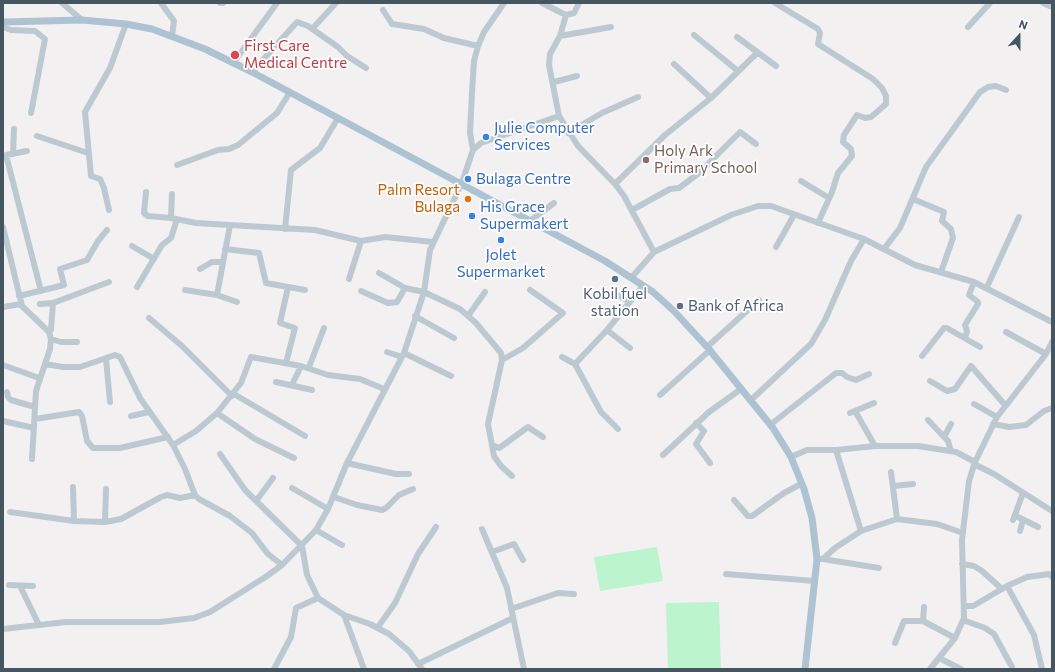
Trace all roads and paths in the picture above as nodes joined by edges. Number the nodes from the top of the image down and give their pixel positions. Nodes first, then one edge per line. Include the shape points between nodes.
1 (62, 3) edge
2 (161, 3) edge
3 (220, 3) edge
4 (223, 3) edge
5 (277, 3) edge
6 (336, 3) edge
7 (504, 3) edge
8 (542, 3) edge
9 (579, 3) edge
10 (775, 3) edge
11 (990, 3) edge
12 (1042, 3) edge
13 (1052, 7) edge
14 (383, 10) dead end
15 (566, 15) junction
16 (82, 20) junction
17 (3, 22) edge
18 (126, 24) junction
19 (3, 27) edge
20 (611, 27) dead end
21 (968, 27) dead end
22 (312, 29) junction
23 (694, 35) dead end
24 (172, 36) junction
25 (560, 36) junction
26 (737, 37) dead end
27 (478, 46) junction
28 (757, 53) junction
29 (234, 62) junction
30 (674, 64) dead end
31 (776, 66) dead end
32 (366, 68) dead end
33 (738, 71) junction
34 (252, 72) junction
35 (577, 76) dead end
36 (554, 82) junction
37 (1006, 90) dead end
38 (290, 92) junction
39 (638, 97) dead end
40 (711, 98) junction
41 (31, 113) dead end
42 (559, 116) junction
43 (338, 118) junction
44 (14, 129) dead end
45 (568, 133) junction
46 (37, 136) dead end
47 (756, 144) dead end
48 (473, 150) junction
49 (27, 151) dead end
50 (88, 153) junction
51 (13, 154) junction
52 (177, 165) dead end
53 (801, 181) dead end
54 (615, 184) junction
55 (461, 185) junction
56 (146, 192) dead end
57 (172, 194) dead end
58 (829, 198) junction
59 (913, 199) junction
60 (554, 202) dead end
61 (109, 210) dead end
62 (632, 210) junction
63 (794, 215) junction
64 (1019, 217) dead end
65 (174, 218) junction
66 (530, 221) junction
67 (818, 223) junction
68 (230, 225) junction
69 (3, 227) edge
70 (285, 228) junction
71 (108, 230) dead end
72 (864, 239) junction
73 (361, 241) junction
74 (433, 242) junction
75 (132, 246) dead end
76 (776, 247) dead end
77 (225, 249) junction
78 (884, 249) junction
79 (654, 252) junction
80 (154, 259) junction
81 (223, 262) junction
82 (200, 269) dead end
83 (941, 272) junction
84 (379, 273) dead end
85 (632, 277) junction
86 (349, 279) dead end
87 (109, 282) dead end
88 (974, 282) junction
89 (643, 286) junction
90 (137, 287) dead end
91 (288, 287) junction
92 (405, 288) junction
93 (987, 288) junction
94 (185, 290) dead end
95 (305, 290) dead end
96 (530, 290) dead end
97 (40, 291) junction
98 (361, 291) dead end
99 (424, 292) junction
100 (485, 292) dead end
101 (614, 293) dead end
102 (217, 295) junction
103 (20, 296) junction
104 (759, 300) dead end
105 (237, 302) dead end
106 (630, 302) junction
107 (53, 303) junction
108 (21, 304) junction
109 (40, 304) dead end
110 (3, 307) edge
111 (415, 316) junction
112 (468, 316) junction
113 (149, 318) dead end
114 (1052, 322) edge
115 (324, 328) dead end
116 (607, 330) junction
117 (49, 332) junction
118 (1006, 332) dead end
119 (454, 338) dead end
120 (965, 338) junction
121 (51, 339) junction
122 (77, 342) dead end
123 (1052, 342) edge
124 (980, 347) dead end
125 (630, 348) dead end
126 (708, 348) junction
127 (387, 352) dead end
128 (1046, 354) junction
129 (403, 355) junction
130 (922, 356) dead end
131 (562, 357) dead end
132 (106, 359) junction
133 (502, 360) junction
134 (286, 363) junction
135 (45, 364) junction
136 (575, 364) junction
137 (3, 365) edge
138 (302, 366) junction
139 (309, 368) junction
140 (870, 374) dead end
141 (450, 376) dead end
142 (39, 378) junction
143 (930, 381) dead end
144 (276, 382) dead end
145 (292, 386) junction
146 (384, 389) junction
147 (741, 389) junction
148 (312, 390) dead end
149 (7, 392) dead end
150 (233, 395) junction
151 (660, 395) dead end
152 (751, 400) junction
153 (110, 402) dead end
154 (874, 403) dead end
155 (974, 404) dead end
156 (1005, 405) junction
157 (35, 407) junction
158 (1052, 408) edge
159 (149, 412) junction
160 (217, 413) junction
161 (131, 416) dead end
162 (997, 417) junction
163 (35, 419) junction
164 (928, 420) dead end
165 (3, 421) edge
166 (696, 423) junction
167 (951, 424) dead end
168 (993, 424) junction
169 (770, 425) junction
170 (34, 428) junction
171 (618, 429) dead end
172 (305, 436) dead end
173 (168, 437) junction
174 (542, 437) dead end
175 (944, 437) junction
176 (173, 445) junction
177 (492, 445) junction
178 (875, 446) junction
179 (836, 450) junction
180 (951, 451) junction
181 (220, 454) dead end
182 (663, 455) dead end
183 (791, 457) junction
184 (32, 458) dead end
185 (294, 458) dead end
186 (347, 463) junction
187 (710, 463) dead end
188 (975, 463) junction
189 (891, 472) dead end
190 (409, 474) dead end
191 (512, 476) dead end
192 (273, 478) dead end
193 (801, 484) junction
194 (912, 484) dead end
195 (894, 486) junction
196 (74, 487) dead end
197 (292, 488) dead end
198 (413, 488) dead end
199 (106, 489) dead end
200 (1023, 493) junction
201 (195, 495) junction
202 (334, 496) junction
203 (734, 500) dead end
204 (256, 501) junction
205 (328, 509) junction
206 (10, 512) dead end
207 (1052, 512) edge
208 (897, 519) junction
209 (1023, 520) junction
210 (74, 521) junction
211 (105, 522) junction
212 (436, 527) dead end
213 (1038, 527) dead end
214 (316, 530) junction
215 (482, 530) dead end
216 (861, 531) junction
217 (1020, 531) dead end
218 (963, 533) junction
219 (342, 545) dead end
220 (302, 546) junction
221 (492, 552) junction
222 (820, 559) junction
223 (523, 560) dead end
224 (962, 564) junction
225 (282, 565) junction
226 (879, 568) dead end
227 (726, 574) dead end
228 (1052, 578) edge
229 (814, 581) junction
230 (9, 585) dead end
231 (20, 586) junction
232 (33, 586) dead end
233 (1004, 587) junction
234 (574, 594) dead end
235 (318, 598) junction
236 (965, 606) junction
237 (924, 607) dead end
238 (511, 609) junction
239 (344, 615) junction
240 (513, 618) junction
241 (963, 620) junction
242 (923, 621) junction
243 (39, 625) junction
244 (378, 627) junction
245 (3, 629) edge
246 (955, 638) junction
247 (895, 643) dead end
248 (939, 658) junction
249 (420, 666) edge
250 (1012, 668) dead end
251 (274, 669) edge
252 (364, 669) edge
253 (524, 669) edge
254 (805, 669) edge
255 (930, 669) edge
256 (961, 669) edge
257 (1042, 669) edge

1 - 16 street
2 - 24 street via 174,21
3 - 4 street
5 - 29 street
6 - 22 street
7 - 27 street via 484,32
8 - 15 street
9 - 15 street via 574,13
10 - 58 street via 818,29 818,44 873,79 886,96 886,104 872,117 857,116 844,135 843,142 852,152 852,156 838,173
11 - 21 street
12 - 13 street
14 - 27 street via 392,24 424,29 444,38
15 - 25 street
16 - 17 main road
16 - 18 main road
18 - 24 main road
18 - 50 street via 110,68 85,112
19 - 41 street via 35,31 45,39
20 - 25 street
22 - 32 street
22 - 34 street via 297,22
23 - 33 street
24 - 29 main road
25 - 36 street via 550,54 549,65
26 - 28 street
27 - 48 street via 474,61 470,133
28 - 31 street
28 - 33 street
29 - 34 main road
30 - 40 street
33 - 40 street
34 - 38 main road
35 - 36 street
36 - 42 street
37 - 59 street via 996,86 980,92 926,167
38 - 43 main road
38 - 52 street via 277,113 238,146 218,150
39 - 45 street via 602,113
40 - 54 street via 666,135
42 - 45 street
42 - 48 street via 481,143
43 - 55 main road
43 - 70 street via 320,148 291,170
44 - 51 street
45 - 54 street
46 - 50 street
47 - 62 street via 740,132 699,173 679,188 670,189
48 - 55 street
49 - 51 street
50 - 61 street via 91,176 100,179
51 - 97 street via 6,156
53 - 58 street
54 - 62 street
55 - 66 main road
55 - 74 street
56 - 65 street via 144,214
57 - 65 street
58 - 67 street
59 - 78 street via 900,228
59 - 83 street via 944,212 942,221 951,229 953,238
60 - 66 street
62 - 79 street
63 - 67 street
63 - 76 street
63 - 79 street via 771,206 758,206 731,215
64 - 93 street
65 - 68 street via 196,223
65 - 80 street via 172,238 164,242
66 - 85 main road
67 - 72 street
68 - 70 street
68 - 77 street
69 - 103 street
70 - 73 street via 315,230
71 - 97 street via 87,260 60,269 64,285
72 - 78 street
72 - 152 street via 811,344
73 - 74 street via 385,237
73 - 86 street
74 - 99 street
75 - 80 street
77 - 81 street
77 - 91 street via 259,252 266,283
78 - 83 street via 915,265
79 - 85 street
80 - 90 street
81 - 82 street via 212,262
81 - 102 street
83 - 88 street
84 - 92 street
85 - 89 main road
87 - 107 street
88 - 93 street
88 - 120 street via 969,295 978,304 965,325
89 - 106 street
89 - 126 main road via 674,311
91 - 95 street
91 - 134 street via 280,323 295,328
92 - 98 street via 397,302 388,303
92 - 99 street
93 - 114 street
94 - 102 street
96 - 133 street via 563,313 523,348
97 - 103 street
99 - 111 street
99 - 112 street
100 - 112 street
101 - 106 street
102 - 105 street
103 - 108 street
104 - 126 street
106 - 116 street
107 - 109 street
107 - 117 street
108 - 110 street
108 - 117 street
111 - 119 street
111 - 129 street
112 - 133 street via 501,353
113 - 150 street
115 - 139 street
116 - 125 street
116 - 136 street
117 - 121 street
118 - 128 street
120 - 124 street
120 - 130 street via 944,328
121 - 122 street
121 - 135 street
123 - 128 street
126 - 147 main road
126 - 151 street
127 - 129 street
128 - 156 street
129 - 141 street
129 - 146 street
131 - 136 street
132 - 135 street via 80,367
132 - 153 street
132 - 159 street via 115,355 120,357 136,392
133 - 177 street via 489,415
134 - 138 street
134 - 150 street via 251,357 241,383
135 - 142 street
136 - 171 street via 601,412
137 - 142 street
138 - 139 street
138 - 145 street
139 - 146 street via 328,375 360,379
140 - 169 street via 856,380 836,373
142 - 157 street
143 - 156 street via 947,391 955,388 971,366
144 - 145 street
145 - 148 street
146 - 186 street
147 - 152 main road
147 - 166 street
149 - 157 street via 11,400
150 - 160 street
150 - 172 street
152 - 169 main road
154 - 178 street via 853,412
155 - 162 street
156 - 162 street
157 - 163 street
158 - 168 street via 1044,410 1026,425 1009,427
159 - 161 street
159 - 173 street
160 - 176 street via 196,431
160 - 185 street via 255,439
162 - 168 street
163 - 170 street
163 - 173 street via 79,412 87,441 93,448 120,448
164 - 175 street
165 - 170 street
166 - 182 street
166 - 187 street via 704,431 696,444
167 - 175 street
168 - 188 street
169 - 183 main road
170 - 184 street
173 - 176 street
174 - 177 street via 528,427 500,448
175 - 180 street
176 - 201 street
177 - 191 street via 494,456
178 - 179 street
178 - 180 street via 918,446
179 - 183 street via 807,450
179 - 216 street
180 - 188 street
181 - 204 street
183 - 193 main road
186 - 190 street via 396,474
186 - 202 street
188 - 200 street
188 - 218 street via 968,487
189 - 195 street
192 - 204 street
193 - 203 street via 752,516 748,516
193 - 222 main road via 812,518
194 - 195 street
195 - 208 street
196 - 210 street
197 - 205 street
198 - 202 street via 382,510 357,505
199 - 211 street
200 - 207 street
200 - 209 street via 1014,518
201 - 211 street via 180,498 167,495 121,519
201 - 225 street via 252,533 268,554
202 - 205 street
204 - 220 street
205 - 214 street
206 - 210 street
208 - 216 street
208 - 218 street via 937,524
209 - 213 street
209 - 217 street
210 - 211 street
212 - 244 street via 418,554 395,602
214 - 219 street
214 - 220 street
215 - 221 street
216 - 222 street
218 - 224 street
220 - 225 street
220 - 235 street via 306,575
221 - 223 street via 514,544
221 - 238 street via 507,588
222 - 226 street
222 - 229 main road
224 - 233 street via 974,566
224 - 236 street
225 - 243 street via 224,604 194,618 160,622 66,622
227 - 229 street
228 - 233 street via 1050,574 1027,577
229 - 254 main road
230 - 231 street
231 - 232 street
231 - 243 street
233 - 236 street via 973,606
233 - 257 street via 1034,635
234 - 238 street via 558,593
235 - 239 street
235 - 251 street via 296,608 291,637
236 - 241 street
237 - 242 street
238 - 240 street
239 - 244 street
239 - 252 street
240 - 249 street
240 - 253 street
241 - 246 street
241 - 250 street via 994,634
242 - 246 street
242 - 247 street via 904,621
243 - 245 street
244 - 249 street via 397,640
246 - 248 street
248 - 255 street
248 - 256 street

